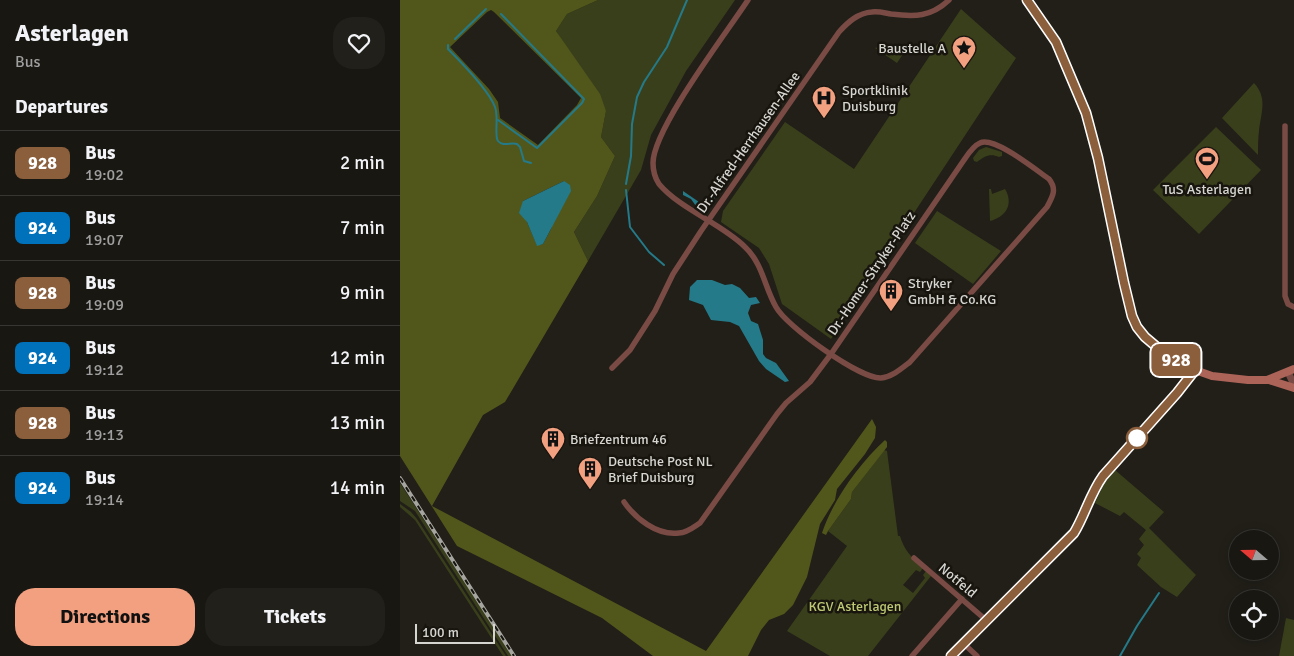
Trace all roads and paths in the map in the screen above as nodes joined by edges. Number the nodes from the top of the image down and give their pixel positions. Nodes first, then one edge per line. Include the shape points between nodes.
1 (748, 0) edge
2 (949, 0) edge
3 (1027, 0) edge
4 (1285, 126) dead end
5 (1286, 162) junction
6 (1294, 162) edge
7 (708, 221) junction
8 (1294, 306) edge
9 (831, 354) junction
10 (612, 368) dead end
11 (1195, 370) junction
12 (1291, 371) edge
13 (1267, 380) junction
14 (1294, 387) edge
15 (624, 502) dead end
16 (914, 558) dead end
17 (962, 600) junction
18 (986, 620) junction
19 (963, 643) junction
20 (912, 656) edge
21 (950, 656) edge
22 (977, 656) edge

1 - 7 street via 686,92 662,133 654,154 658,183
2 - 7 street, Dr.-Alfred-Herrhausen-Allee via 927,14 872,12 848,23
3 - 11 main road via 1056,42 1086,113 1132,316 1145,337
4 - 5 street
5 - 6 street
5 - 8 street via 1285,296 1288,304
7 - 9 street via 755,257 783,317
7 - 10 street, Dr.-Alfred-Herrhausen-Allee via 673,274 655,311 630,350
9 - 9 street, Dr.-Homer-Stryker-Platz via 974,147 985,141 997,144 1054,186 1047,206 898,372 874,378
9 - 15 street via 810,382 786,402 700,523 680,534 662,531 637,517
11 - 13 main road via 1240,380
11 - 18 street via 1103,476 1074,533
12 - 13 main road
12 - 14 street
13 - 14 main road
16 - 17 street, Notfeld
17 - 18 street, Notfeld
17 - 20 street
18 - 19 street
19 - 21 street
19 - 22 street

